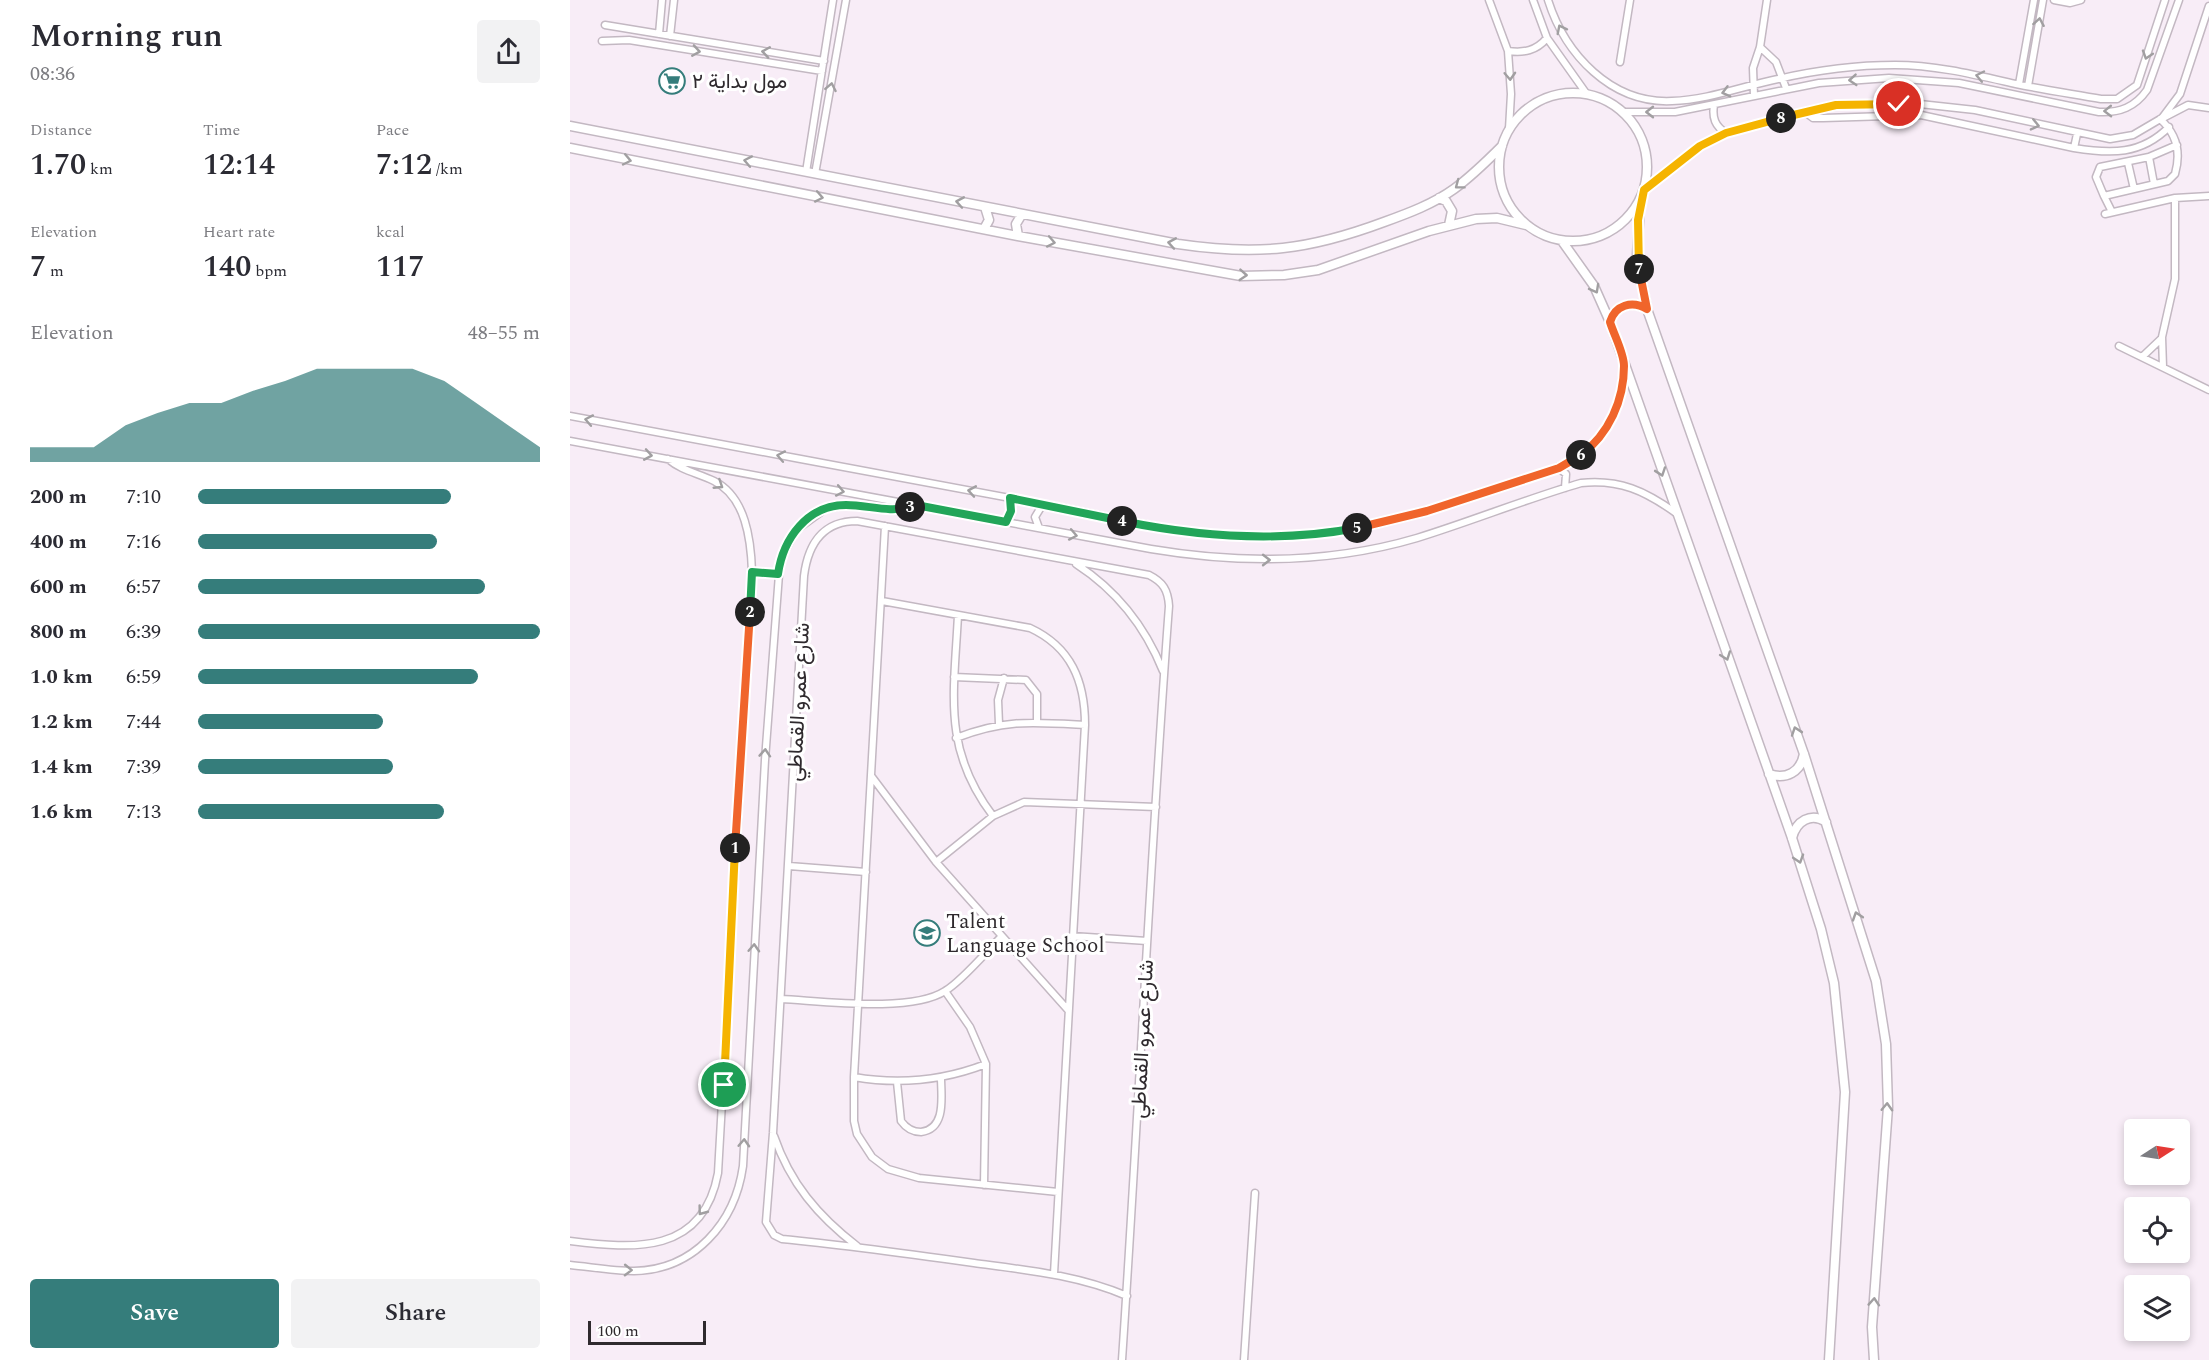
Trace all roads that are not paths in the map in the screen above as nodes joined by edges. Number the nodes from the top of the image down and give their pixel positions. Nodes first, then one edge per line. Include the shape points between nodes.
1 (662, 0) edge
2 (674, 0) edge
3 (833, 0) edge
4 (846, 0) edge
5 (1489, 0) edge
6 (1533, 0) edge
7 (1548, 0) edge
8 (1630, 0) edge
9 (1767, 0) edge
10 (2034, 0) edge
11 (2043, 0) edge
12 (2054, 0) edge
13 (2081, 0) edge
14 (2165, 0) edge
15 (2178, 0) edge
16 (2204, 0) edge
17 (2209, 6) edge
18 (605, 25) dead end
19 (640, 32) junction
20 (659, 34) junction
21 (670, 36) junction
22 (1547, 38) junction
23 (602, 41) dead end
24 (639, 41) junction
25 (1760, 47) junction
26 (1508, 51) junction
27 (824, 61) junction
28 (1620, 63) dead end
29 (822, 71) junction
30 (1783, 78) junction
31 (1753, 84) junction
32 (2019, 84) junction
33 (2028, 86) junction
34 (1786, 88) junction
35 (1586, 93) junction
36 (1754, 96) junction
37 (1714, 105) junction
38 (2209, 108) edge
39 (1624, 112) junction
40 (1804, 112) junction
41 (2161, 118) junction
42 (570, 126) edge
43 (813, 127) junction
44 (2169, 127) junction
45 (823, 128) junction
46 (1509, 129) junction
47 (1726, 133) junction
48 (2077, 134) junction
49 (2177, 145) junction
50 (1502, 146) junction
51 (570, 148) edge
52 (2074, 148) junction
53 (2149, 158) junction
54 (2128, 163) junction
55 (810, 173) junction
56 (2154, 184) junction
57 (2134, 189) junction
58 (1644, 190) junction
59 (2104, 196) junction
60 (2209, 196) edge
61 (1439, 198) junction
62 (2175, 198) junction
63 (1640, 203) junction
64 (986, 207) junction
65 (1022, 214) junction
66 (1449, 225) junction
67 (1527, 225) junction
68 (984, 229) junction
69 (1018, 236) junction
70 (1562, 241) junction
71 (1647, 309) junction
72 (1610, 322) junction
73 (2162, 337) junction
74 (2119, 346) dead end
75 (2142, 357) junction
76 (1624, 364) junction
77 (2163, 367) junction
78 (2209, 390) edge
79 (570, 416) edge
80 (570, 441) edge
81 (667, 459) junction
82 (1559, 468) junction
83 (1565, 488) junction
84 (1010, 498) junction
85 (1043, 504) junction
86 (916, 505) junction
87 (1676, 513) junction
88 (1006, 522) junction
89 (885, 526) junction
90 (1038, 528) junction
91 (1073, 562) junction
92 (752, 572) junction
93 (778, 574) junction
94 (882, 600) junction
95 (958, 615) junction
96 (1164, 674) junction
97 (954, 677) junction
98 (1005, 678) junction
99 (1037, 722) junction
100 (999, 724) junction
101 (1084, 725) junction
102 (956, 738) junction
103 (1804, 754) junction
104 (1769, 774) junction
105 (872, 777) junction
106 (1081, 803) junction
107 (1156, 807) junction
108 (993, 816) junction
109 (1826, 822) junction
110 (1792, 838) junction
111 (936, 862) junction
112 (789, 866) junction
113 (866, 872) junction
114 (1072, 936) junction
115 (1001, 937) junction
116 (1147, 941) junction
117 (945, 991) junction
118 (781, 999) junction
119 (859, 1002) junction
120 (1068, 1010) junction
121 (986, 1064) junction
122 (854, 1077) junction
123 (941, 1078) junction
124 (897, 1082) junction
125 (773, 1133) junction
126 (984, 1185) junction
127 (1058, 1192) junction
128 (1255, 1193) dead end
129 (570, 1241) edge
130 (857, 1246) junction
131 (570, 1265) edge
132 (1054, 1274) junction
133 (1127, 1296) junction
134 (1122, 1360) edge
135 (1244, 1360) edge
136 (1829, 1360) edge
137 (1874, 1360) edge

1 - 20 street
2 - 21 street
3 - 27 street
45 -> 4 street
5 - 26 street
6 - 22 street
31 -> 7 street via 1673,101 1619,90 1582,62
8 - 28 street
9 - 25 street
10 - 32 street
33 -> 11 street
12 - 13 street
14 -> 33 street via 2137,85 2125,96 2101,99
15 -> 34 street via 2147,90 2141,99 2122,111 2099,112 1994,89 1924,80 1854,79
16 - 17 street
17 - 41 street via 2180,94
18 - 19 street
19 - 20 street
19 - 24 street
20 - 21 street
27 -> 21 street
22 - 26 street via 1529,51
22 - 35 street
23 - 24 street
24 -> 29 street
25 - 30 street via 1776,62
25 - 31 street
26 -> 46 street
27 - 29 street
29 - 43 street
30 - 31 street
32 -> 30 street via 1934,67 1899,65 1828,69
30 - 34 street
31 - 36 street
32 - 33 street
34 - 36 street
35 - 39 street
35 - 46 street via 1563,92 1541,99
36 - 37 street
37 -> 39 street via 1675,112
37 - 47 street via 1716,124
38 - 41 street via 2188,105
39 - 58 street via 1641,135 1648,162
40 - 47 street
40 -> 48 street via 1836,105 1920,104 1975,110
40 - 52 street via 1814,118 1921,115
41 - 44 street
41 - 48 street via 2133,135 2110,140
55 -> 42 street
43 - 45 street
43 - 55 street
44 - 49 street
44 - 52 street via 2134,150 2101,152
45 - 55 street
46 - 50 street
47 - 58 street via 1700,146
48 - 52 street
49 - 53 street
49 - 56 street via 2175,174 2168,181
50 -> 61 street
50 - 67 street via 1499,175 1508,202
51 -> 68 street
53 - 54 street
53 - 56 street
54 - 57 street
54 - 59 street via 2106,165 2096,172
64 -> 55 street
56 - 57 street
57 - 59 street
58 - 63 street
59 - 62 street via 2109,213
60 - 62 street
61 -> 65 street via 1346,235 1262,252 1178,244
61 - 66 street via 1452,211
62 - 73 street via 2175,279
63 - 70 street via 1624,222 1605,234 1584,241
63 - 71 street via 1637,256
64 - 65 street
64 - 68 street via 988,220
65 - 69 street via 1016,224
66 - 67 street via 1490,218
69 -> 66 street via 1202,270 1262,276 1341,264
67 - 70 street
68 - 69 street
70 -> 72 street via 1594,286
71 - 72 street via 1624,305 1613,313
103 -> 71 street
72 - 76 street
73 - 75 street
73 - 77 street
74 - 75 street
75 - 77 street
76 - 82 street via 1620,397 1607,427 1586,452
76 -> 87 street
77 - 78 street
84 -> 79 street
80 -> 81 street
81 -> 86 street
81 -> 92 street via 715,481 732,495 747,531
82 - 83 street via 1566,474
82 - 85 street via 1402,518 1301,536 1188,532
83 - 87 street via 1598,481 1615,482 1647,493
90 -> 83 street via 1191,556 1298,560 1347,554 1416,538
84 - 85 street
84 - 88 street via 1011,511
85 - 90 street via 1036,513
86 - 88 street
86 - 93 street via 896,510 845,505 814,514 789,539
87 -> 104 street
88 - 90 street
89 - 91 street, شارع عمرو القماطي
89 - 94 street
89 - 112 street, شارع عمرو القماطي via 857,521 834,524 819,535 809,550 804,576
91 - 96 street, شارع عمرو القماطي via 1127,608 1148,639
91 - 96 street, شارع عمرو القماطي via 1149,575 1165,587 1169,606
92 - 93 street
92 -> 129 street via 716,1183 698,1217 665,1241 628,1247
131 -> 93 street via 635,1271 675,1262 713,1236 737,1197 743,1166
94 - 95 street
94 - 105 street
95 - 97 street
95 - 101 street via 1029,628 1056,644 1076,671 1085,707
96 - 107 street, شارع عمرو القماطي
97 - 98 street
97 - 102 street
98 - 99 street via 1026,680 1035,688
98 - 100 street via 998,700
99 - 100 street
99 - 101 street
100 - 102 street
101 - 106 street
102 - 108 street via 970,779
103 - 104 street via 1801,764 1790,775
103 - 109 street
104 - 110 street
105 - 111 street
105 - 113 street
106 - 107 street
106 - 108 street via 1024,802
106 - 114 street
107 - 116 street, شارع عمرو القماطي
108 - 111 street
109 - 110 street via 1807,818 1795,828
137 -> 109 street via 1872,1327 1888,1107 1886,1044 1868,950
110 -> 136 street via 1828,958 1843,1056 1842,1165
111 - 115 street
112 - 113 street
112 - 118 street, شارع عمرو القماطي
113 - 119 street
114 - 116 street
114 - 120 street
115 - 117 street
115 - 120 street
116 - 133 street, شارع عمرو القماطي
117 - 119 street via 902,1002
117 - 121 street via 970,1027
118 - 119 street
118 - 125 street, شارع عمرو القماطي
119 - 122 street
120 - 127 street
121 - 123 street
121 - 126 street
122 - 124 street
122 - 126 street via 857,1134 879,1164 907,1176
123 - 124 street
123 - 124 street via 939,1118 921,1132 909,1129 901,1121
125 - 130 street, شارع عمرو القماطي via 787,1168 808,1201
125 - 130 street, شارع عمرو القماطي via 765,1214 769,1230 782,1239
126 - 127 street
127 - 132 street
128 - 135 street
130 - 132 street, شارع عمرو القماطي
132 - 133 street, شارع عمرو القماطي via 1091,1282
133 - 134 street, شارع عمرو القماطي

